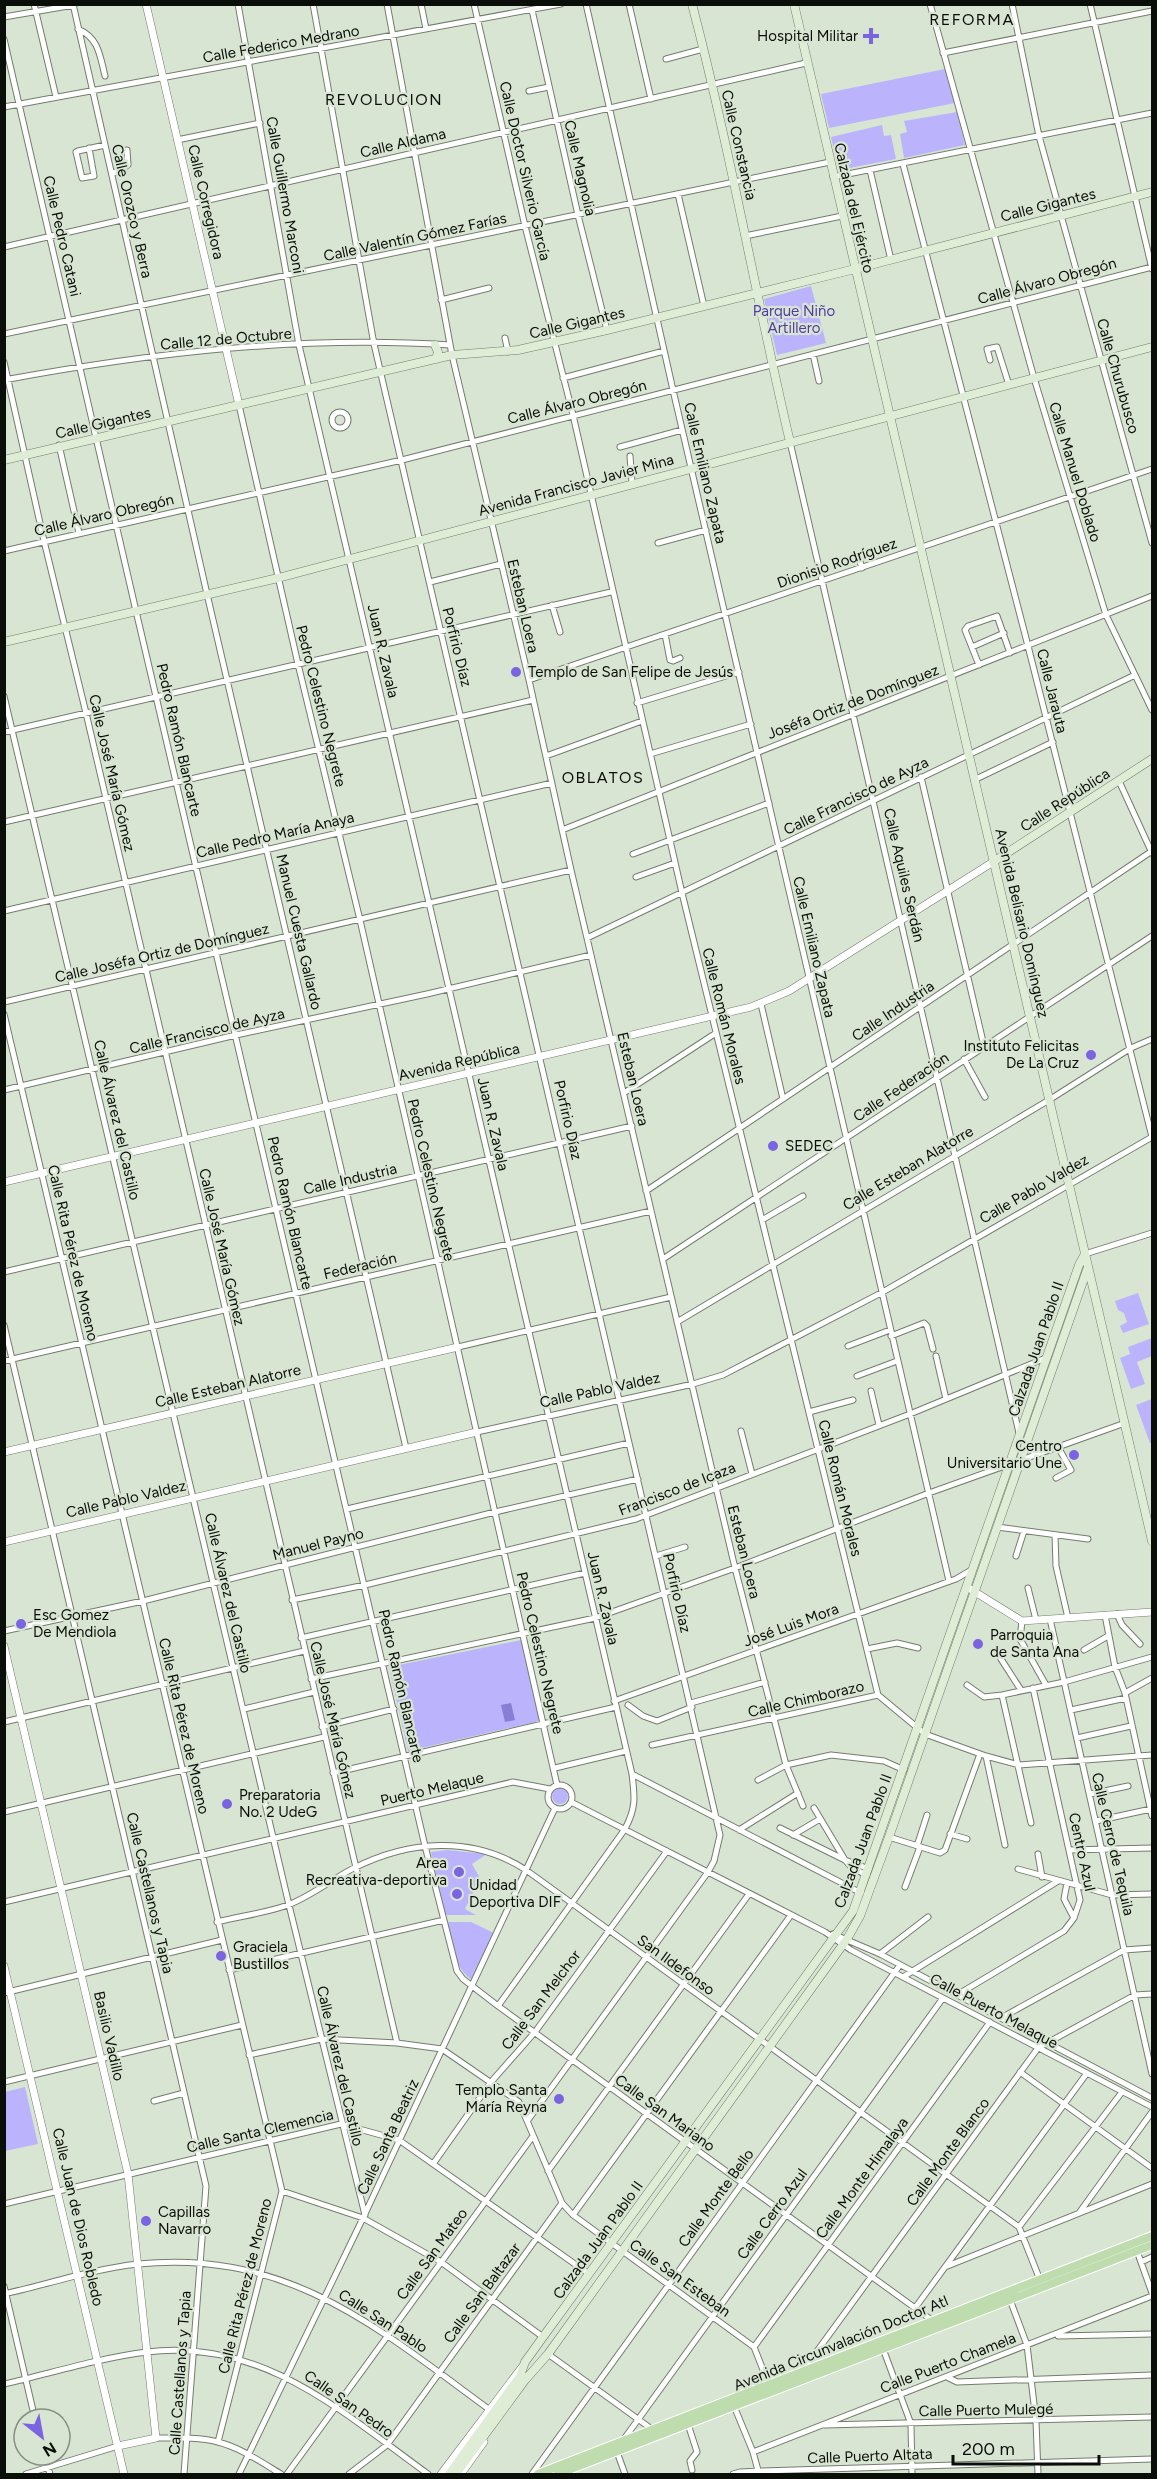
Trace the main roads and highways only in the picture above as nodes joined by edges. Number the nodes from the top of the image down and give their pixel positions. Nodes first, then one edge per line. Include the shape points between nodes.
1 (692, 4) edge
2 (794, 4) edge
3 (1152, 192) edge
4 (855, 269) junction
5 (756, 292) junction
6 (435, 345) road end
7 (1152, 347) edge
8 (436, 359) junction
9 (889, 417) junction
10 (790, 442) junction
11 (4, 460) edge
12 (4, 642) edge
13 (1152, 759) edge
14 (993, 862) junction
15 (1085, 1254) junction
16 (1088, 1267) junction
17 (1053, 1357) junction
18 (1152, 1541) edge
19 (971, 1589) junction
20 (922, 1731) junction
21 (888, 1831) junction
22 (1152, 2236) edge
23 (1152, 2245) edge
24 (1008, 2296) junction
25 (881, 2345) junction
26 (733, 2404) junction
27 (502, 2406) junction
28 (619, 2448) junction
29 (448, 2475) edge
30 (456, 2475) edge
31 (538, 2475) edge
32 (558, 2475) edge

1 - 5 main road, Calle Constancia via 735,182
2 - 4 main road, Calzada del Ejército
3 - 4 main road, Calle Gigantes
4 - 5 main road, Calle Gigantes
4 - 9 main road, Calzada del Ejército
5 - 8 main road, Calle Gigantes via 508,352
5 - 10 main road, Calle Aquiles Serdán
6 - 8 main road
7 - 9 main road, Avenida Francisco Javier Mina
8 - 11 main road, Calle Gigantes
9 - 10 main road, Avenida Francisco Javier Mina
9 - 14 main road, Avenida Belisario Domínguez
10 - 12 main road, Avenida Francisco Javier Mina via 278,578
13 - 14 main road, Calle República
14 - 15 main road, Avenida Belisario Domínguez
15 - 16 main road, Avenida Belisario Domínguez
15 - 17 main road, Calzada Juan Pablo II
16 - 17 main road, Calzada Juan Pablo II
16 - 18 main road, Avenida Belisario Domínguez
17 - 19 main road, Calzada Juan Pablo II via 997,1527
17 - 19 main road, Calzada Juan Pablo II via 1011,1463 974,1568
19 - 20 main road, Calzada Juan Pablo II
20 - 21 main road, Calzada Juan Pablo II
20 - 21 main road, Calzada Juan Pablo II via 904,1770
21 - 27 main road, Calzada Juan Pablo II via 853,1911 525,2362
21 - 27 main road, Calzada Juan Pablo II via 860,1916 845,1942 548,2354
22 - 24 main road, Avenida Circunvalación Doctor Atl
23 - 24 main road, Avenida Circunvalación Doctor Atl
24 - 25 main road, Avenida Circunvalación Doctor Atl
24 - 25 main road, Avenida Circunvalación Doctor Atl via 933,2321
25 - 26 main road, Avenida Circunvalación Doctor Atl
25 - 26 main road, Avenida Circunvalación Doctor Atl via 801,2373
26 - 28 main road, Avenida Circunvalación Doctor Atl
26 - 28 main road, Avenida Circunvalación Doctor Atl via 654,2431
27 - 29 main road, Calzada Juan Pablo II
27 - 30 main road, Calzada Juan Pablo II
28 - 31 main road, Avenida Circunvalación Doctor Atl
28 - 32 main road, Avenida Circunvalación Doctor Atl

